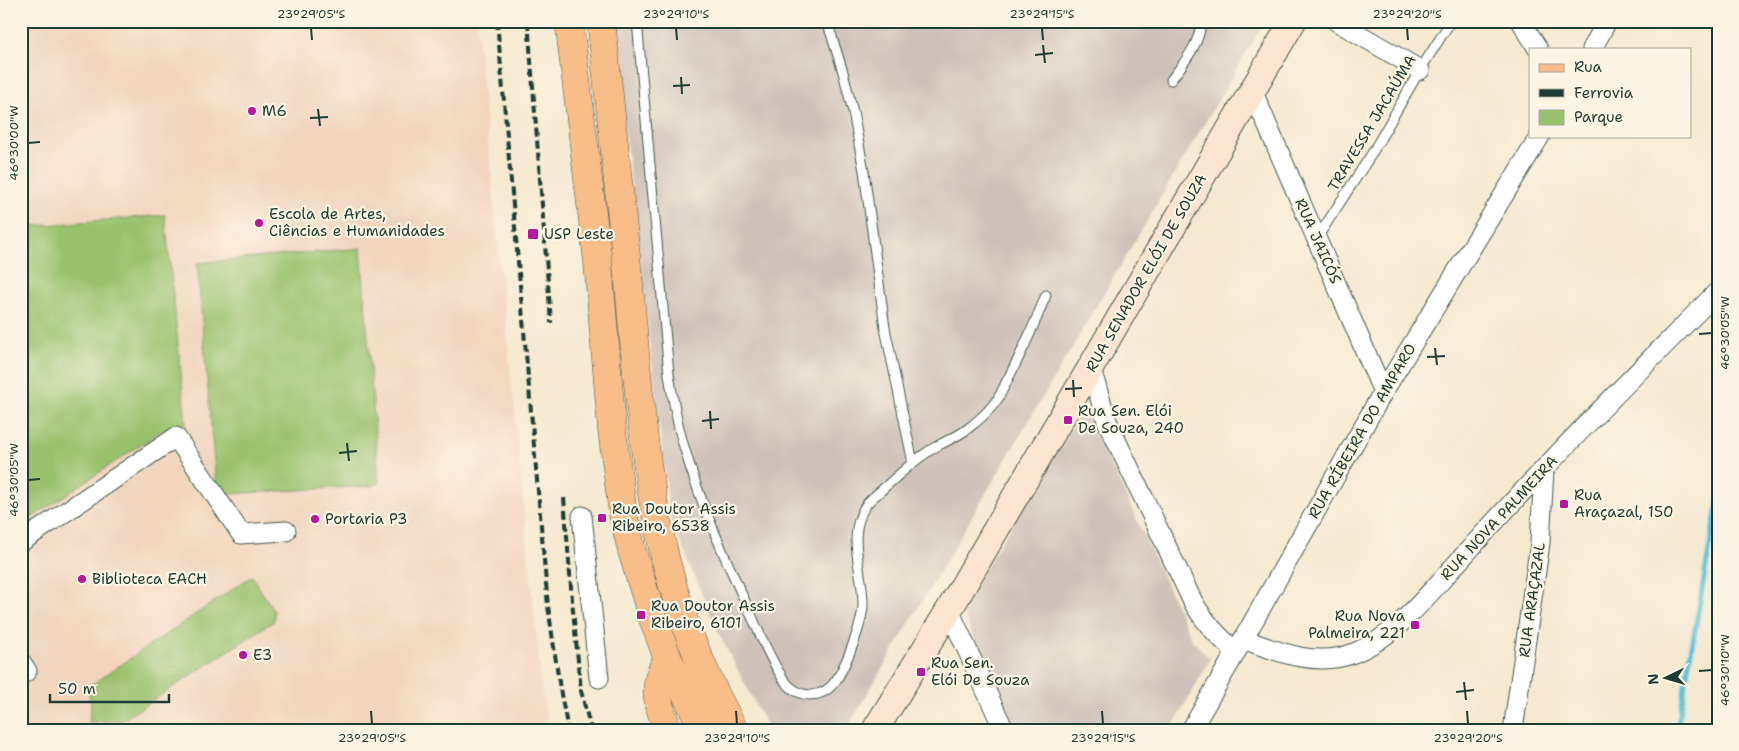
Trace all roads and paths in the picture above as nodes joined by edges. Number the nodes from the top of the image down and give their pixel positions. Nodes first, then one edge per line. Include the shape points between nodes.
1 (569, 21) edge
2 (601, 21) edge
3 (637, 21) edge
4 (827, 21) edge
5 (1200, 21) edge
6 (1293, 21) edge
7 (1336, 21) edge
8 (1451, 21) edge
9 (1520, 21) edge
10 (1607, 21) edge
11 (1537, 48) edge
12 (1593, 48) edge
13 (1420, 70) junction
14 (1171, 80) dead end
15 (1252, 90) junction
16 (1539, 138) edge
17 (1317, 238) junction
18 (1718, 292) edge
19 (1046, 294) dead end
20 (1091, 369) junction
21 (1383, 392) junction
22 (1076, 394) junction
23 (1107, 421) junction
24 (913, 463) junction
25 (1544, 469) junction
26 (582, 516) dead end
27 (286, 531) dead end
28 (21, 542) edge
29 (949, 610) junction
30 (1240, 646) junction
31 (668, 659) junction
32 (21, 662) edge
33 (704, 671) junction
34 (21, 675) edge
35 (599, 678) dead end
36 (668, 730) edge
37 (704, 730) edge
38 (734, 730) edge
39 (875, 730) edge
40 (1004, 730) edge
41 (1191, 730) edge
42 (1513, 730) edge

1 - 31 main road via 598,262 621,498 632,551
2 - 33 main road via 654,507 680,610
3 - 24 lane via 669,374 684,449 700,496 764,643 785,681 799,692 820,694 829,689 837,678 861,621 863,594 856,542 860,516 868,503
4 - 24 lane via 853,112 885,328
5 - 14 lane via 1199,36 1193,50
6 - 15 main road, RUA SENADOR ELÓI DE SOUZA
7 - 13 street
8 - 13 lane, TRAVESSA JACAÚMA
9 - 11 street
10 - 12 street
13 - 17 lane, TRAVESSA JACAÚMA via 1371,155
15 - 17 street, RUA JAICÓS
15 - 20 main road, RUA SENADOR ELÓI DE SOUZA
16 - 21 street, RUA RÍBEIRA DO AMPARO
17 - 21 street, RUA JAICÓS
18 - 25 street, RUA NOVA PALMEIRA
19 - 24 lane via 1031,335 996,400 964,431
20 - 22 main road, RUA SENADOR ELÓI DE SOUZA
20 - 23 street
21 - 30 street, RUA RÍBEIRA DO AMPARO
22 - 23 street
22 - 29 main road, RUA SENADOR ELÓI DE SOUZA
23 - 30 street via 1203,619 1212,630
25 - 30 street, RUA NOVA PALMEIRA via 1413,612 1368,647 1335,658 1310,658
25 - 42 street, RUA ARAÇAZAL via 1540,543
26 - 35 street
27 - 28 street via 240,534 176,437
29 - 39 main road, RUA SENADOR ELÓI DE SOUZA
29 - 40 street
30 - 41 street, RUA RÍBEIRA DO AMPARO
31 - 33 main road via 688,661
31 - 36 main road via 657,680 656,692
31 - 37 main road
32 - 34 street via 27,671
33 - 38 main road

